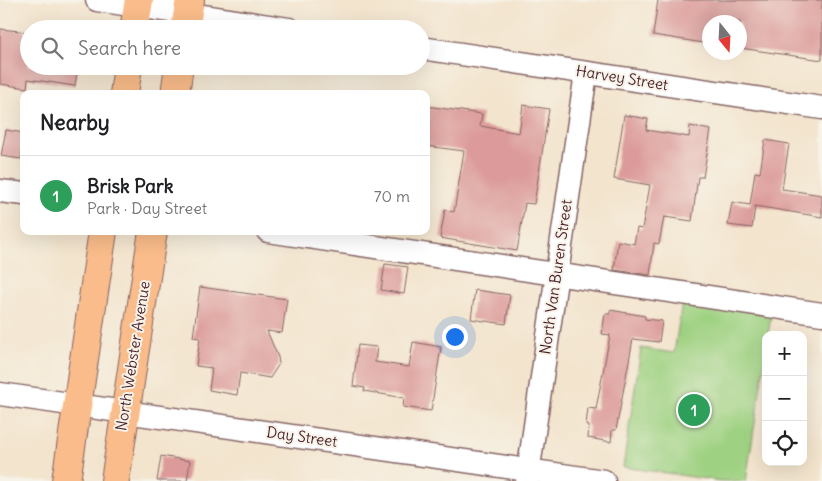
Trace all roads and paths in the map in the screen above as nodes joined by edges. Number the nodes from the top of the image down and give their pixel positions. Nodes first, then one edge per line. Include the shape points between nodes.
1 (97, 0) edge
2 (136, 12) edge
3 (187, 14) edge
4 (228, 20) edge
5 (430, 49) edge
6 (586, 73) junction
7 (127, 75) edge
8 (178, 75) edge
9 (125, 90) edge
10 (176, 90) edge
11 (822, 108) edge
12 (0, 191) edge
13 (20, 194) edge
14 (102, 235) edge
15 (152, 235) edge
16 (295, 235) edge
17 (557, 274) junction
18 (822, 314) edge
19 (0, 394) edge
20 (77, 406) junction
21 (125, 412) junction
22 (528, 475) edge
23 (66, 481) edge
24 (115, 481) edge
25 (604, 481) edge

1 - 2 street
2 - 3 street
3 - 4 street
5 - 6 street, Harvey Street
6 - 11 street, Harvey Street
6 - 17 street, North Van Buren Street
7 - 9 main road
8 - 10 main road
12 - 13 street
14 - 20 main road
15 - 21 main road, North Webster Avenue
16 - 17 street
17 - 18 street
17 - 22 street, North Van Buren Street
19 - 20 street, Day Street
20 - 21 street, Day Street
20 - 23 main road
21 - 22 street, Day Street
21 - 24 main road, North Webster Avenue
22 - 25 street, Day Street

